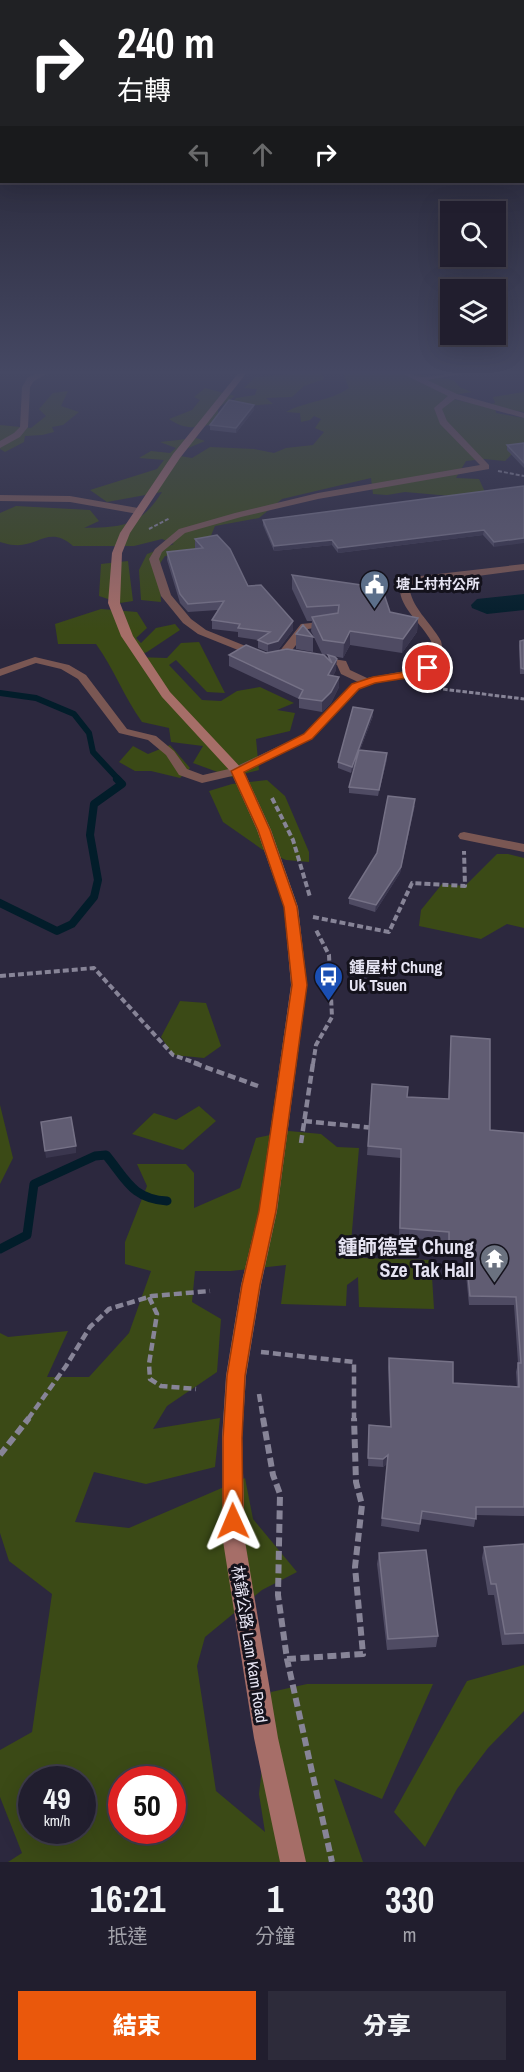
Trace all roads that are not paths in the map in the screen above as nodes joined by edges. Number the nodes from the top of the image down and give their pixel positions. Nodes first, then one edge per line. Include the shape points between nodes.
1 (175, 458) edge
2 (477, 458) edge
3 (0, 498) edge
4 (138, 511) junction
5 (524, 567) edge
6 (333, 623) edge
7 (295, 654) junction
8 (0, 673) edge
9 (366, 682) junction
10 (237, 771) junction
11 (464, 836) road end
12 (524, 848) edge
13 (293, 1862) edge

1 - 4 main road, 林錦公路 Lam Kam Road
2 - 7 lane via 486,467 318,496 237,515 182,531 158,551 154,564 166,596 186,621 209,635 267,658
3 - 4 street via 70,499
4 - 10 main road, 林錦公路 Lam Kam Road via 117,553 114,603 128,636 166,694
5 - 9 lane via 404,583 407,599 437,646 428,668 422,672
6 - 7 lane via 304,626
7 - 9 lane via 342,663 345,672
8 - 10 lane via 35,660 65,667 82,677 123,731 152,738 170,753 183,772 202,779
9 - 10 lane via 349,691 308,736
10 - 13 main road, 林錦公路 Lam Kam Road via 264,830 291,907 299,985 268,1211 236,1376 232,1438 234,1541 266,1738
11 - 12 lane

